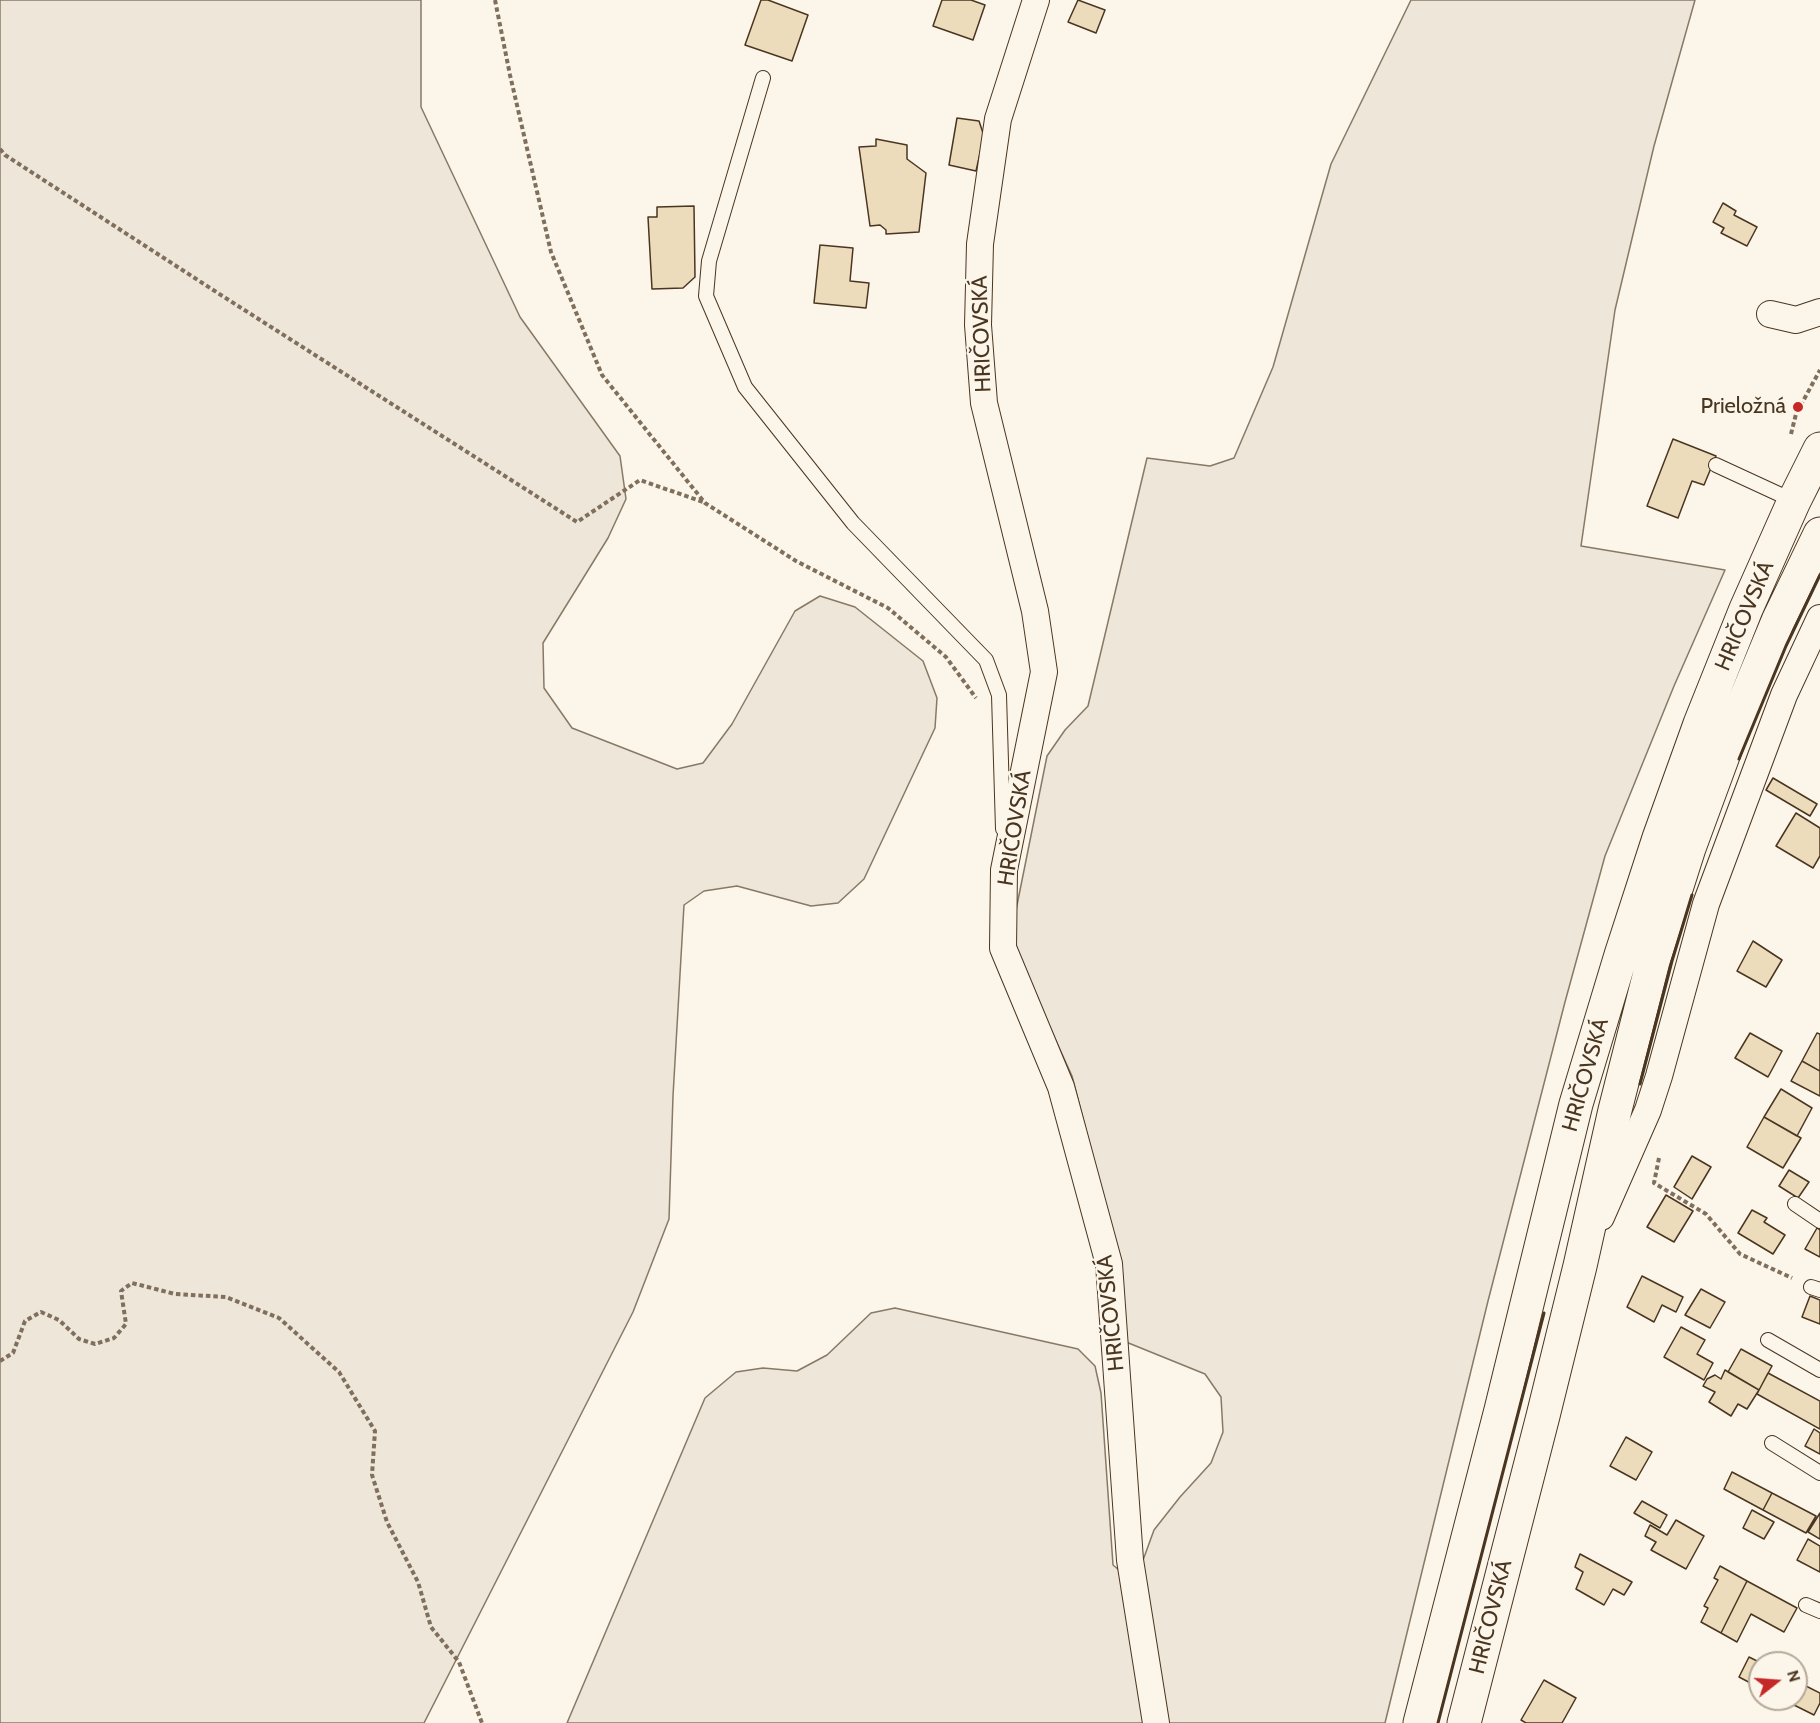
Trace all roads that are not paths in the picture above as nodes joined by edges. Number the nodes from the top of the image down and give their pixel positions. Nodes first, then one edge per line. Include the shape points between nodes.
1 (1036, 0) edge
2 (763, 78) dead end
3 (1820, 312) edge
4 (1770, 314) dead end
5 (1820, 449) edge
6 (1716, 465) dead end
7 (1794, 501) junction
8 (1820, 534) edge
9 (1820, 618) edge
10 (1004, 870) junction
11 (1795, 1204) dead end
12 (1820, 1221) edge
13 (1580, 1266) junction
14 (1768, 1341) dead end
15 (1820, 1370) edge
16 (1772, 1443) dead end
17 (1820, 1473) edge
18 (1806, 1605) dead end
19 (1820, 1611) edge
20 (1156, 1723) edge
21 (1420, 1723) edge
22 (1464, 1723) edge

1 - 10 street, HRIČOVSKÁ via 998,119 980,244 978,325 984,403 1035,611 1044,672
2 - 10 lane via 709,261 706,296 745,387 853,523 986,660 999,695
3 - 4 street via 1796,320
5 - 7 main road, HRIČOVSKÁ
6 - 7 lane
7 - 21 main road, HRIČOVSKÁ via 1700,724 1621,955 1576,1104
8 - 13 main road, HRIČOVSKÁ via 1778,621 1689,848 1650,972
9 - 13 street, HRIČOVSKÁ via 1784,695 1706,904 1648,1110
10 - 20 street, HRIČOVSKÁ via 1003,948 1061,1087 1109,1264 1130,1560
11 - 12 lane
13 - 22 main road, HRIČOVSKÁ
14 - 15 lane
16 - 17 lane
18 - 19 lane

